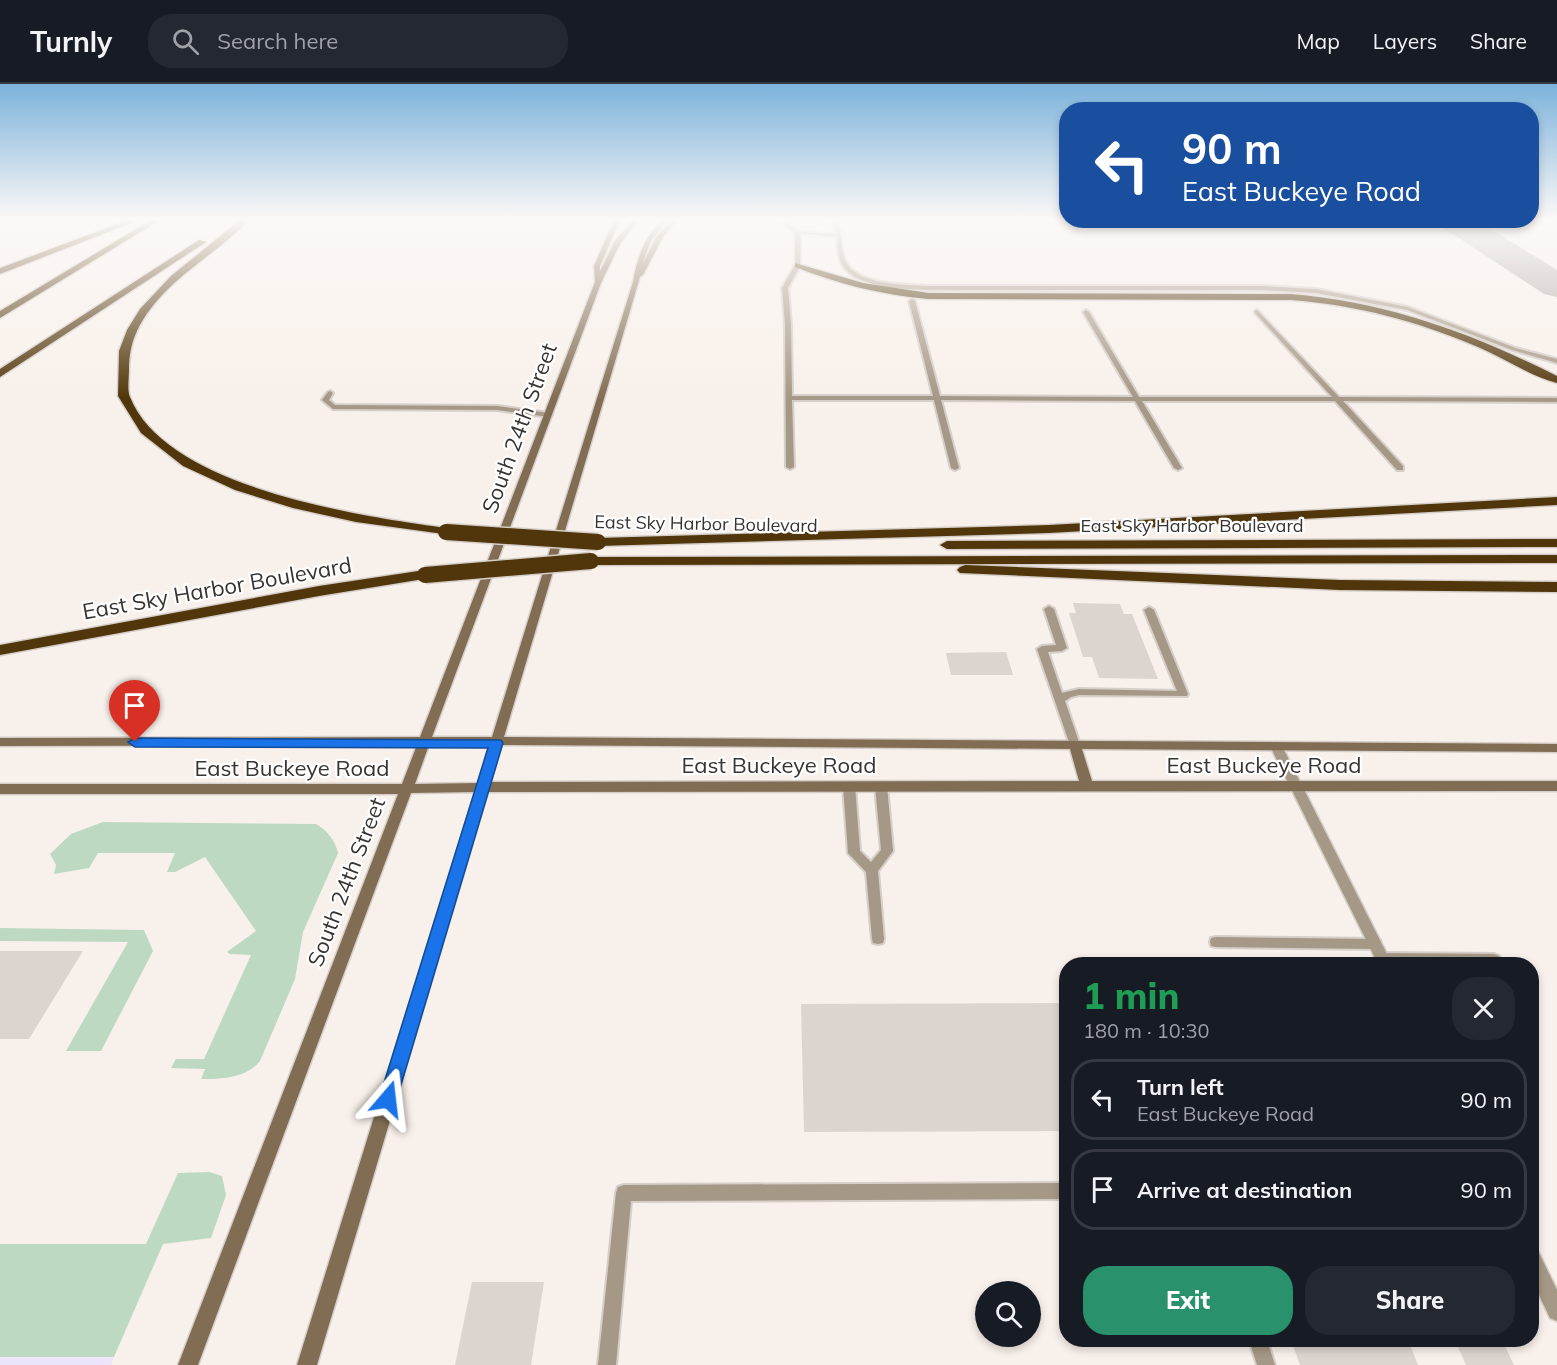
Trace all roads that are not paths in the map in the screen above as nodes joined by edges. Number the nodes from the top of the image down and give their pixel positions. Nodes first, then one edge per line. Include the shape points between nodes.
1 (58, 280) edge
2 (142, 280) edge
3 (174, 280) edge
4 (598, 280) edge
5 (600, 280) edge
6 (790, 280) edge
7 (844, 280) edge
8 (872, 280) edge
9 (636, 282) edge
10 (598, 283) junction
11 (912, 302) dead end
12 (1086, 312) dead end
13 (1257, 312) dead end
14 (0, 315) edge
15 (1557, 361) edge
16 (0, 374) edge
17 (1557, 380) edge
18 (330, 393) dead end
19 (789, 398) junction
20 (937, 398) junction
21 (1137, 399) junction
22 (1336, 399) junction
23 (1547, 399) junction
24 (1557, 400) edge
25 (1557, 406) edge
26 (549, 415) junction
27 (790, 467) dead end
28 (955, 468) dead end
29 (1178, 468) dead end
30 (1400, 468) dead end
31 (1557, 501) edge
32 (598, 542) junction
33 (1557, 543) edge
34 (793, 559) junction
35 (1557, 559) edge
36 (1557, 587) edge
37 (1049, 609) dead end
38 (1149, 610) dead end
39 (0, 650) edge
40 (1060, 699) junction
41 (0, 742) edge
42 (424, 743) junction
43 (496, 743) junction
44 (1075, 745) junction
45 (1276, 746) junction
46 (1557, 748) edge
47 (849, 786) junction
48 (881, 786) junction
49 (1088, 786) junction
50 (1557, 786) edge
51 (483, 787) junction
52 (1297, 787) junction
53 (0, 789) edge
54 (407, 789) junction
55 (872, 870) junction
56 (878, 939) dead end
57 (1216, 942) dead end
58 (1375, 944) junction
59 (1382, 957) edge
60 (1059, 1191) edge
61 (1539, 1277) edge
62 (1557, 1311) edge
63 (1260, 1347) edge
64 (188, 1365) edge
65 (307, 1365) edge
66 (607, 1365) edge
67 (1266, 1365) edge

1 - 14 highway
2 - 16 highway
3 - 32 highway, East Sky Harbor Boulevard, bridge via 138,321 124,351 121,376 135,417 154,439 183,461 251,492 340,516 446,532
4 - 10 main road
5 - 10 main road, South 24th Street
6 - 19 lane via 785,288
7 - 17 highway via 870,288 929,296 1279,297 1340,301 1428,322
8 - 15 lane via 938,288 1261,288 1325,292 1408,309
9 - 43 main road
10 - 26 main road, South 24th Street
11 - 20 lane
12 - 21 lane
13 - 22 lane
18 - 26 lane via 325,400 333,407 497,408
19 - 20 lane
19 - 27 lane
20 - 21 lane
20 - 28 lane
21 - 22 lane
21 - 29 lane
22 - 23 lane
22 - 30 lane
23 - 24 lane
23 - 25 lane
26 - 42 main road, South 24th Street
31 - 32 highway via 1049,530
32 - 33 highway, East Sky Harbor Boulevard
34 - 35 highway, East Sky Harbor Boulevard
34 - 36 highway via 1301,584
34 - 39 highway, East Sky Harbor Boulevard, bridge via 591,561 425,575
37 - 40 lane via 1062,648 1042,649
38 - 40 lane via 1183,694 1079,692
40 - 44 lane
41 - 42 main road, East Buckeye Road
42 - 43 main road, East Buckeye Road
42 - 54 main road, South 24th Street
43 - 44 main road, East Buckeye Road
43 - 51 main road
44 - 45 main road, East Buckeye Road
44 - 49 main road
45 - 46 main road, East Buckeye Road
45 - 52 street
47 - 48 main road, East Buckeye Road
47 - 51 main road, East Buckeye Road
47 - 55 lane via 854,853
48 - 49 main road, East Buckeye Road
48 - 55 lane via 887,851
49 - 52 main road, East Buckeye Road
50 - 52 main road, East Buckeye Road
51 - 54 main road, East Buckeye Road
51 - 65 main road
52 - 58 street
53 - 54 main road, East Buckeye Road
54 - 64 main road, South 24th Street
55 - 56 lane
57 - 58 lane
58 - 59 street
60 - 66 lane via 624,1193
61 - 62 street
63 - 67 lane

